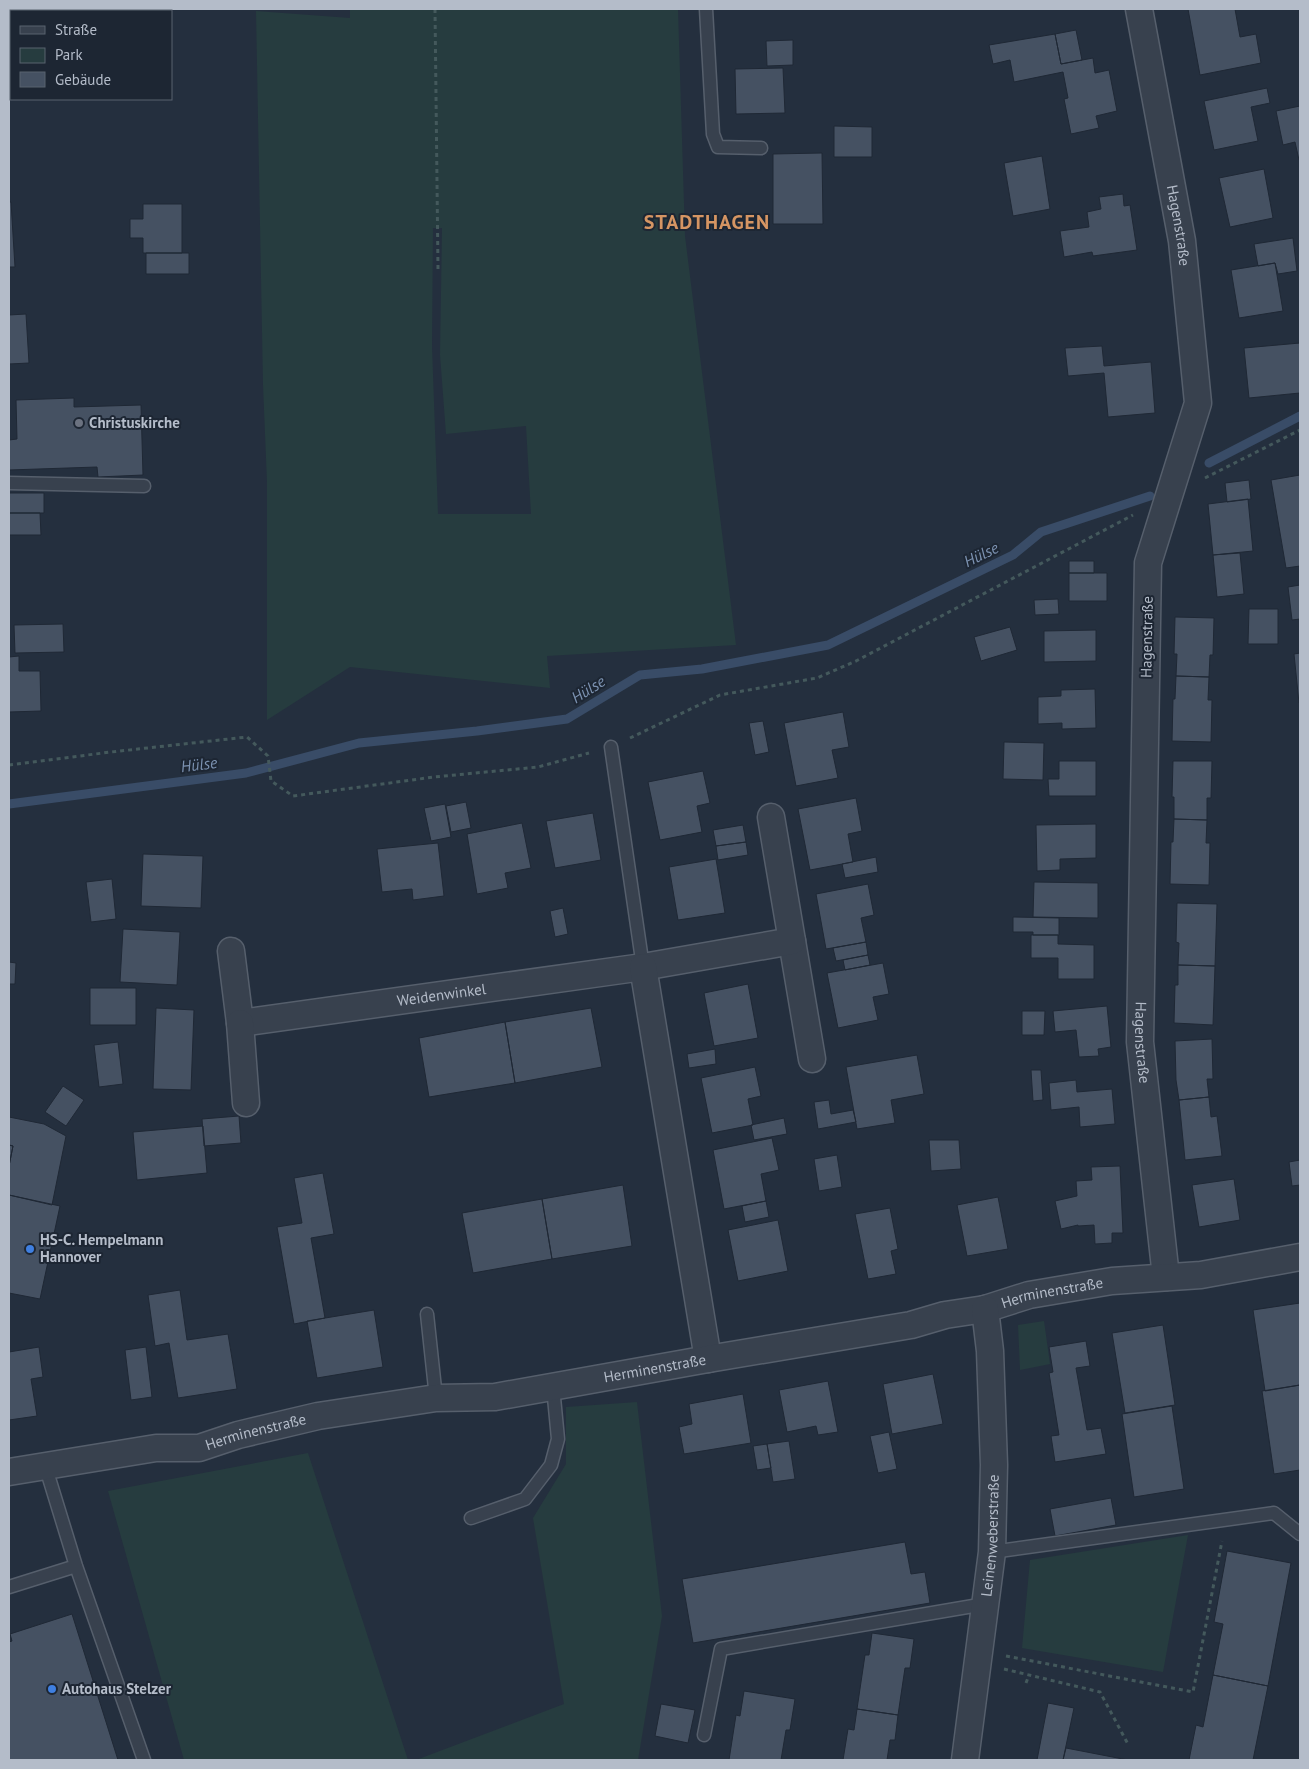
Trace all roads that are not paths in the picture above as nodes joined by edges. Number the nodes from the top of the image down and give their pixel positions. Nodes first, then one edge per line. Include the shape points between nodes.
1 (706, 9) edge
2 (1139, 9) edge
3 (761, 148) dead end
4 (9, 483) edge
5 (144, 486) dead end
6 (611, 747) road end
7 (771, 817) dead end
8 (792, 941) junction
9 (231, 951) dead end
10 (643, 967) junction
11 (240, 1023) junction
12 (812, 1058) dead end
13 (246, 1103) dead end
14 (1300, 1257) edge
15 (1166, 1276) junction
16 (985, 1309) junction
17 (427, 1314) dead end
18 (708, 1359) junction
19 (554, 1387) junction
20 (436, 1398) junction
21 (45, 1465) junction
22 (9, 1472) edge
23 (472, 1518) dead end
24 (1300, 1534) edge
25 (992, 1552) junction
26 (76, 1566) junction
27 (9, 1586) edge
28 (985, 1604) junction
29 (704, 1735) dead end
30 (144, 1760) edge
31 (966, 1760) edge

1 - 3 lane via 713,134 718,147
2 - 15 street, Hagenstraße via 1182,241 1198,403 1148,563 1140,1042
4 - 5 lane
6 - 10 lane
7 - 8 street
8 - 10 street, Weidenwinkel
8 - 12 street
9 - 11 street
10 - 11 street, Weidenwinkel
10 - 18 street
11 - 13 street
14 - 15 street, Herminenstraße via 1201,1275
15 - 16 street, Herminenstraße via 1112,1281 1029,1296
16 - 18 street, Herminenstraße via 911,1325
16 - 25 street, Leinenweberstraße via 990,1350 994,1465
17 - 20 lane
18 - 19 street, Herminenstraße
19 - 20 street, Herminenstraße via 495,1397
19 - 23 lane via 558,1439 551,1465 525,1499
20 - 21 street, Herminenstraße via 318,1416 199,1448 156,1448
21 - 22 street, Herminenstraße
21 - 26 lane
24 - 25 lane via 1274,1513
25 - 28 street, Leinenweberstraße
26 - 27 lane
26 - 30 lane
28 - 29 lane via 721,1649
28 - 31 street, Leinenweberstraße

